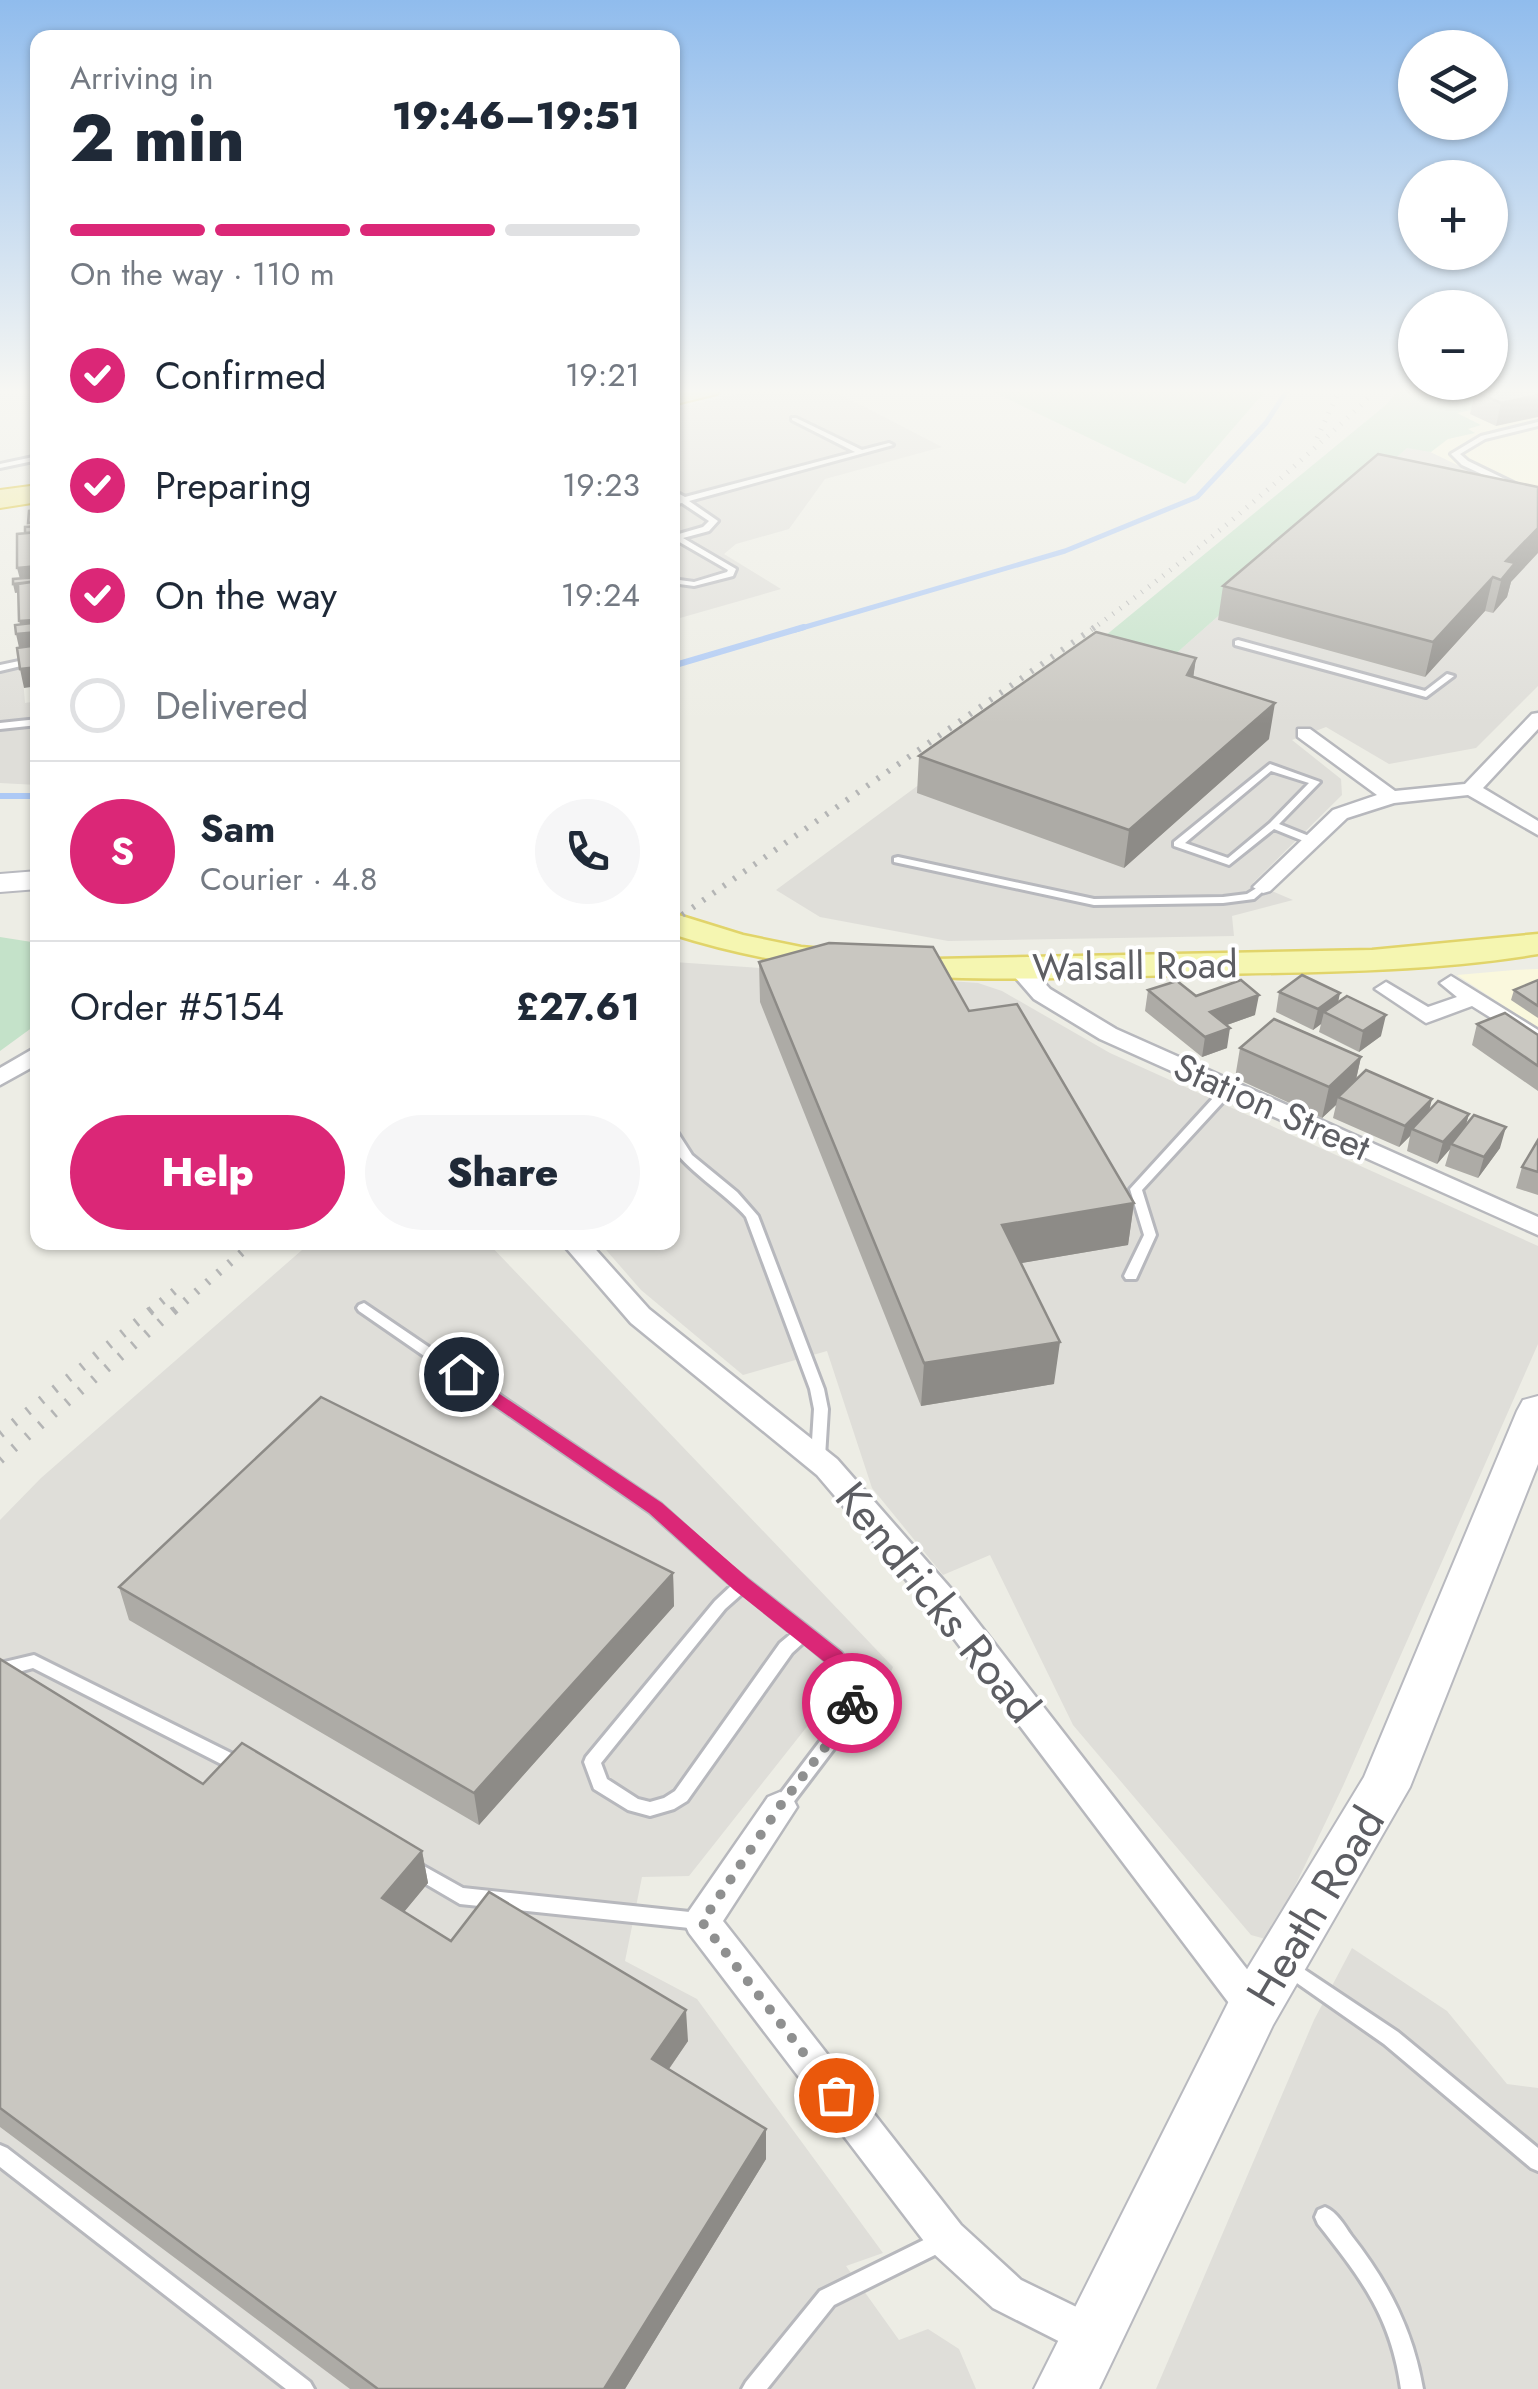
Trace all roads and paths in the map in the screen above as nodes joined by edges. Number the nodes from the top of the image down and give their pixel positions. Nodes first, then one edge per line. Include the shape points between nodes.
1 (686, 500) edge
2 (30, 508) edge
3 (0, 513) edge
4 (680, 536) edge
5 (680, 540) edge
6 (680, 582) edge
7 (1238, 643) dead end
8 (30, 661) edge
9 (0, 668) edge
10 (1450, 676) dead end
11 (1538, 718) edge
12 (30, 723) edge
13 (0, 726) edge
14 (1304, 733) dead end
15 (1471, 789) junction
16 (1391, 797) junction
17 (1274, 825) junction
18 (1538, 829) edge
19 (1310, 840) junction
20 (898, 860) dead end
21 (30, 881) edge
22 (0, 883) edge
23 (1264, 888) joint
24 (680, 925) edge
25 (1538, 944) edge
26 (1018, 968) junction
27 (1451, 983) dead end
28 (1386, 989) dead end
29 (1474, 998) junction
30 (1538, 1040) edge
31 (30, 1058) edge
32 (0, 1078) edge
33 (1228, 1088) junction
34 (680, 1150) edge
35 (1538, 1227) edge
36 (581, 1250) edge
37 (1131, 1276) dead end
38 (364, 1308) dead end
39 (1538, 1411) edge
40 (818, 1460) junction
41 (742, 1585) junction
42 (802, 1634) junction
43 (0, 1670) edge
44 (262, 1778) edge
45 (780, 1806) joint
46 (394, 1856) edge
47 (702, 1922) junction
48 (1267, 1984) junction
49 (0, 2155) edge
50 (1538, 2161) edge
51 (1324, 2217) dead end
52 (947, 2239) junction
53 (1090, 2336) junction
54 (303, 2389) edge
55 (753, 2389) edge
56 (1066, 2389) edge
57 (1412, 2389) edge

1 - 4 lane via 714,521
2 - 3 highway
5 - 6 lane via 732,569 694,584
7 - 10 lane via 1426,694
8 - 9 lane
11 - 15 street
12 - 13 lane
14 - 16 street
15 - 16 street
15 - 18 street
16 - 19 street via 1340,814
17 - 17 lane via 1229,862 1178,844 1270,766 1315,782
17 - 19 lane
19 - 23 street
20 - 23 lane via 1094,902 1223,900
21 - 22 street
24 - 26 main road, Walsall Road via 732,942 854,962
25 - 26 main road, Walsall Road via 1397,959
26 - 33 street, Station Street via 1078,1019
27 - 29 street
28 - 29 street via 1426,1016
29 - 30 street
31 - 32 street
33 - 35 street, Station Street
33 - 37 lane via 1136,1189 1150,1235
34 - 40 lane via 741,1199 752,1216 817,1389
36 - 40 street, Kendricks Road via 640,1316
38 - 41 lane via 656,1508
39 - 48 street, Heath Road via 1385,1787
40 - 48 street, Kendricks Road
41 - 42 lane
41 - 42 lane via 592,1762 600,1784 650,1808 682,1796
42 - 45 lane via 834,1658 850,1680 852,1702 843,1724
43 - 44 lane via 34,1662
45 - 47 street
46 - 47 lane via 460,1896
47 - 52 street
48 - 50 lane via 1391,2038
48 - 53 street, Heath Road
49 - 54 lane
51 - 57 lane via 1376,2282 1408,2352
52 - 53 street via 1006,2294
52 - 55 lane via 827,2298
53 - 56 street, Heath Road

